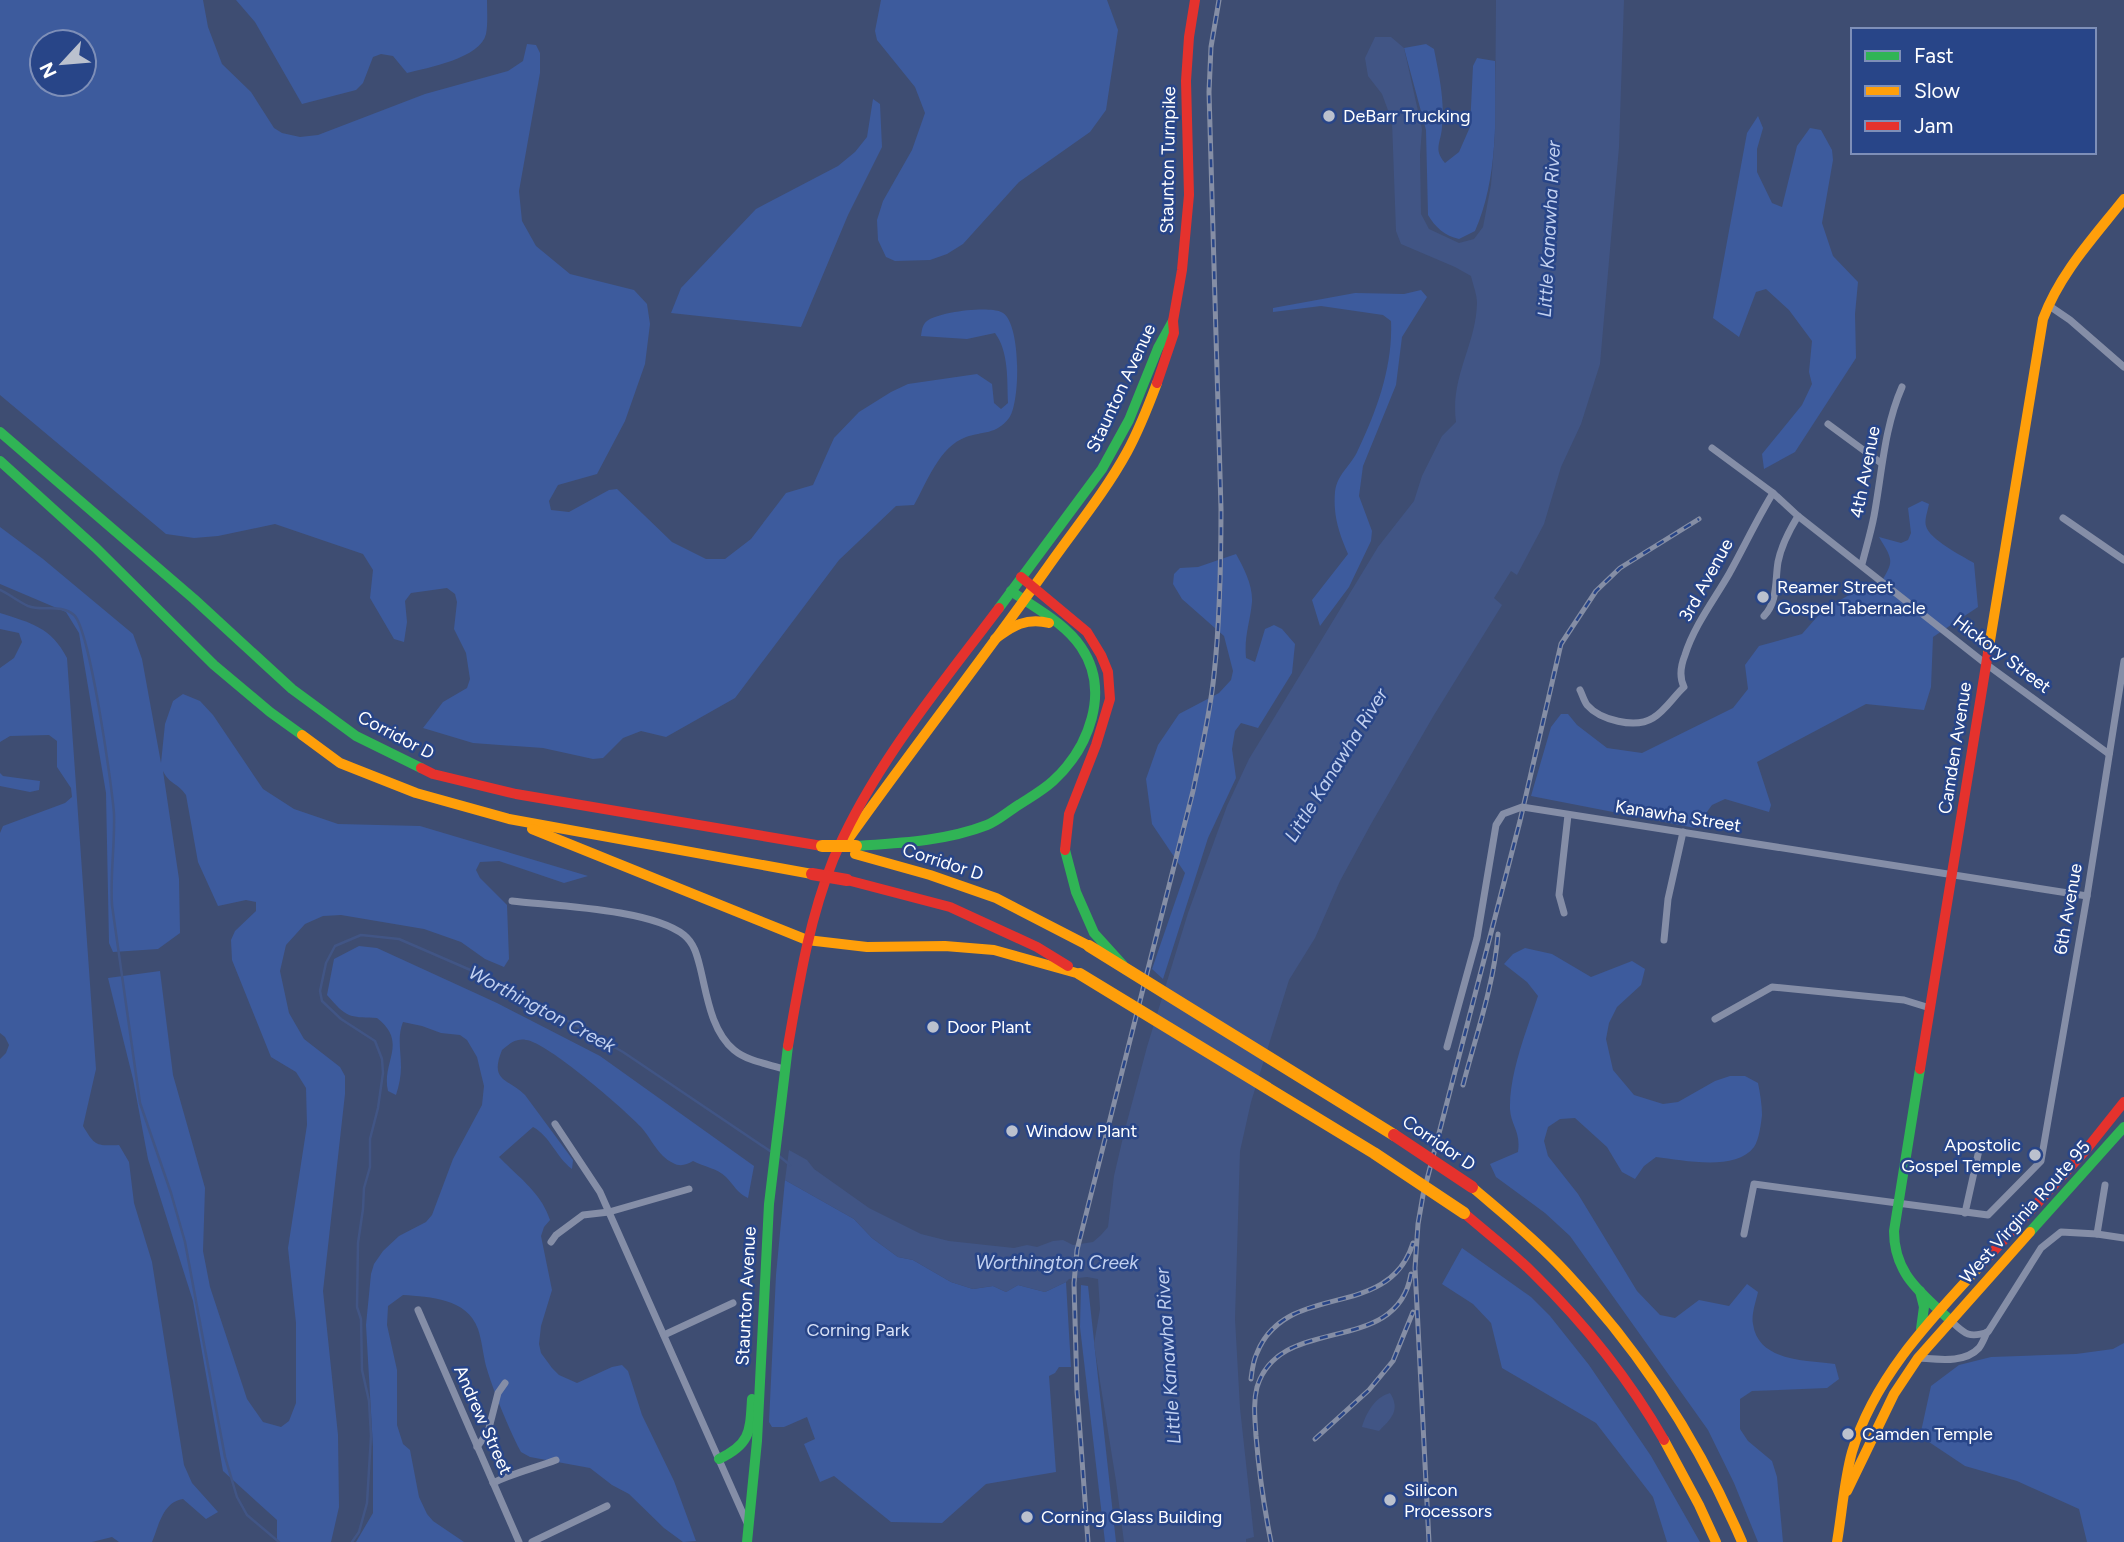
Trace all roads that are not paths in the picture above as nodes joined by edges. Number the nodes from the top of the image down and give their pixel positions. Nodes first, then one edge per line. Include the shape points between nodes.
1 (1195, 0) edge
2 (2124, 199) edge
3 (2048, 305) junction
4 (1173, 321) junction
5 (2124, 367) edge
6 (1902, 387) dead end
7 (1828, 424) dead end
8 (0, 432) edge
9 (1712, 448) dead end
10 (0, 461) edge
11 (1881, 463) junction
12 (1773, 493) junction
13 (1798, 516) junction
14 (2063, 518) dead end
15 (2124, 560) edge
16 (1862, 564) junction
17 (1021, 577) junction
18 (1034, 586) junction
19 (1011, 591) junction
20 (1024, 600) junction
21 (1764, 616) dead end
22 (1065, 631) junction
23 (995, 639) junction
24 (2124, 661) edge
25 (1986, 664) junction
26 (1580, 690) dead end
27 (2109, 754) junction
28 (1569, 815) junction
29 (509, 819) junction
30 (1683, 832) junction
31 (856, 850) junction
32 (834, 861) junction
33 (1952, 873) junction
34 (2087, 896) junction
35 (512, 901) dead end
36 (1564, 912) dead end
37 (807, 940) junction
38 (1664, 940) dead end
39 (1128, 970) junction
40 (1080, 974) junction
41 (1930, 1008) junction
42 (1715, 1019) dead end
43 (1447, 1047) dead end
44 (784, 1069) junction
45 (2124, 1102) edge
46 (555, 1124) dead end
47 (2124, 1127) edge
48 (1979, 1150) dead end
49 (2105, 1185) dead end
50 (689, 1189) dead end
51 (1898, 1202) junction
52 (609, 1212) junction
53 (1965, 1213) junction
54 (1744, 1234) dead end
55 (2097, 1234) junction
56 (2124, 1238) edge
57 (551, 1241) dead end
58 (1920, 1291) junction
59 (733, 1303) dead end
60 (418, 1310) dead end
61 (1940, 1310) junction
62 (1951, 1320) junction
63 (1920, 1332) junction
64 (1987, 1332) junction
65 (664, 1335) junction
66 (761, 1356) junction
67 (1918, 1358) junction
68 (505, 1383) dead end
69 (477, 1447) junction
70 (734, 1453) junction
71 (755, 1457) junction
72 (719, 1459) junction
73 (556, 1460) dead end
74 (493, 1483) junction
75 (1846, 1493) junction
76 (607, 1506) dead end
77 (748, 1525) junction
78 (519, 1542) edge
79 (532, 1542) edge
80 (747, 1542) edge
81 (1716, 1542) edge
82 (1742, 1542) edge
83 (1837, 1542) edge

1 - 4 main road, Staunton Turnpike via 1186,81 1189,195
2 - 3 main road, Camden Avenue
3 - 5 street
3 - 25 main road, Camden Avenue
4 - 17 main road, Staunton Avenue via 1102,470
4 - 18 main road, Staunton Avenue via 1166,359 1126,454
6 - 11 street, 4th Avenue
7 - 11 street
8 - 31 main road, Corridor D, bridge via 292,689 356,736 433,774 516,794
9 - 12 street, Hickory Street
10 - 29 main road via 214,665 340,763 416,793
11 - 16 street, 4th Avenue
12 - 13 street, Hickory Street
12 - 26 street, 3rd Avenue via 1695,632 1684,656 1684,687 1653,718 1623,724 1587,705
13 - 16 street, Hickory Street
13 - 21 street via 1778,559 1774,593
14 - 15 street
16 - 25 street, Hickory Street
17 - 18 main road
17 - 19 main road, Staunton Avenue
18 - 20 main road, Staunton Avenue
18 - 39 main road, bridge via 1087,632 1108,672 1110,699 1069,814 1065,854 1094,933
19 - 20 main road
19 - 32 main road, Staunton Avenue via 891,753
20 - 22 main road
20 - 23 main road, Staunton Avenue
22 - 23 main road via 1047,621 1027,619
22 - 31 main road via 1089,662 1096,698 1091,724 1077,753 1057,776 989,824 950,836
23 - 32 main road, Staunton Avenue
24 - 27 street, 6th Avenue
25 - 27 street, Hickory Street
25 - 33 main road, Camden Avenue
27 - 34 street, 6th Avenue
28 - 30 street, Kanawha Street
28 - 36 street via 1559,895
28 - 43 street, Kanawha Street via 1522,807 1503,814 1496,825 1477,939
29 - 37 main road
29 - 40 main road, bridge via 848,880 950,907 1037,947
30 - 33 street, Kanawha Street
30 - 38 street
31 - 39 main road, Corridor D, bridge via 996,898
32 - 37 main road, Staunton Avenue
33 - 34 street, Kanawha Street
33 - 41 main road, Camden Avenue
34 - 53 street, 6th Avenue via 2041,1161 1988,1215
35 - 44 street via 627,914 685,936 696,951 722,1037 735,1051
37 - 40 main road via 867,947 994,950
37 - 44 main road, Staunton Avenue
39 - 82 main road, Corridor D, bridge via 1472,1187 1556,1262 1626,1340 1675,1410 1713,1477
40 - 81 main road, bridge via 1374,1153 1464,1213 1532,1273 1597,1343 1645,1409 1702,1508
41 - 42 street via 1905,1000 1772,987
41 - 51 main road, Camden Avenue
44 - 66 main road, Staunton Avenue via 769,1205
45 - 61 main road, West Virginia Route 95
46 - 52 street, Staunton Avenue
47 - 62 main road, West Virginia Route 95
48 - 53 street
49 - 55 street
50 - 52 street
51 - 53 street
51 - 54 street via 1754,1184
51 - 58 main road, Camden Avenue via 1894,1252 1902,1273
52 - 57 street via 583,1215
52 - 65 street, Staunton Avenue
55 - 56 street
55 - 64 street via 2061,1233 2041,1248
58 - 61 main road, Camden Avenue
58 - 63 main road via 1924,1317
59 - 65 street
60 - 69 street, Andrew Street
61 - 62 main road, Camden Avenue
61 - 63 main road
62 - 64 street via 1966,1334
62 - 67 main road
63 - 75 main road via 1894,1366 1867,1415 1852,1453
64 - 67 street via 1979,1348 1961,1357
65 - 72 street, Staunton Avenue
66 - 70 main road via 754,1377 748,1437
66 - 71 main road, Staunton Avenue
67 - 75 main road via 1894,1394
68 - 69 street via 488,1432
69 - 74 street, Andrew Street
70 - 71 main road
70 - 72 main road
71 - 77 main road, Staunton Avenue
72 - 77 street, Staunton Avenue
73 - 74 street
74 - 78 street, Andrew Street
75 - 83 main road
76 - 79 street
77 - 80 main road, Staunton Avenue

